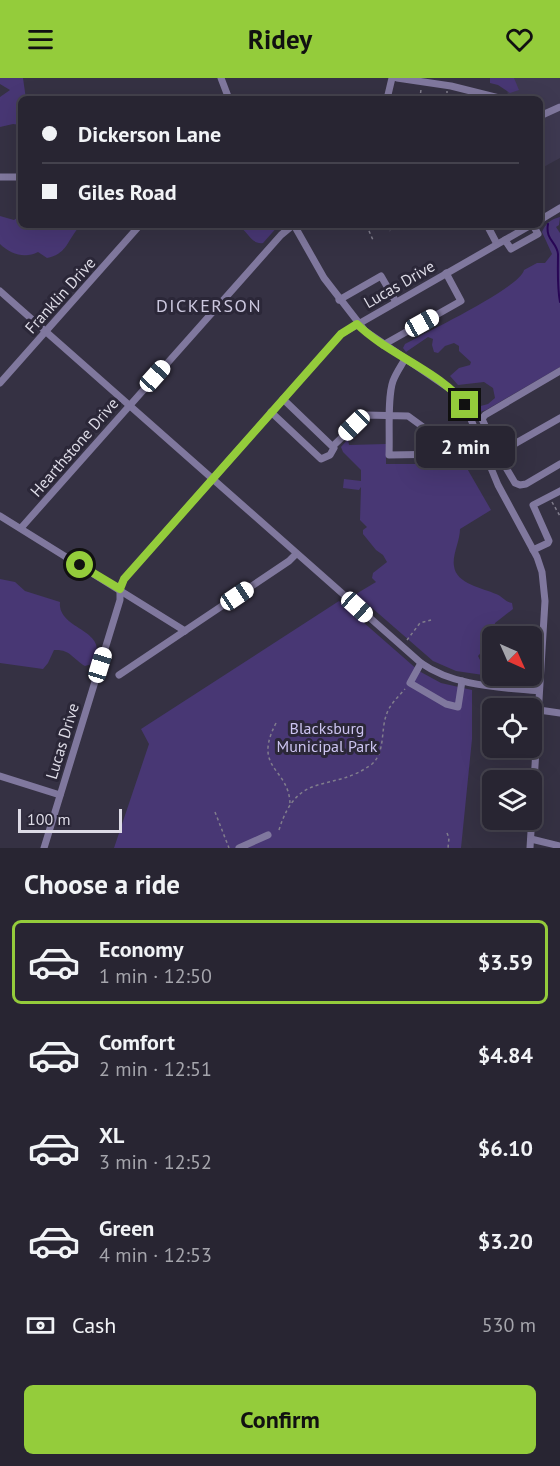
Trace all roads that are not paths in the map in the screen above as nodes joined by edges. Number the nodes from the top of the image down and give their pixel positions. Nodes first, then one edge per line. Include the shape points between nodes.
1 (221, 78) edge
2 (392, 78) edge
3 (397, 78) edge
4 (451, 82) edge
5 (228, 96) edge
6 (388, 96) edge
7 (493, 96) edge
8 (560, 107) edge
9 (543, 115) edge
10 (0, 177) edge
11 (18, 177) edge
12 (560, 208) edge
13 (543, 218) edge
14 (137, 228) edge
15 (289, 228) edge
16 (295, 228) edge
17 (489, 228) edge
18 (527, 228) edge
19 (534, 228) edge
20 (505, 240) junction
21 (498, 244) junction
22 (446, 273) junction
23 (0, 291) edge
24 (339, 300) junction
25 (396, 302) junction
26 (357, 324) junction
27 (45, 332) junction
28 (383, 345) junction
29 (405, 359) junction
30 (560, 371) edge
31 (0, 383) edge
32 (283, 399) junction
33 (129, 405) junction
34 (271, 412) junction
35 (390, 415) junction
36 (560, 418) edge
37 (333, 446) junction
38 (498, 454) junction
39 (488, 459) junction
40 (560, 464) edge
41 (212, 479) junction
42 (560, 491) edge
43 (0, 516) edge
44 (21, 528) junction
45 (533, 550) junction
46 (296, 554) junction
47 (120, 589) junction
48 (185, 631) junction
49 (421, 663) junction
50 (119, 675) dead end
51 (462, 681) junction
52 (539, 691) junction
53 (539, 698) edge
54 (542, 711) edge
55 (560, 713) edge
56 (535, 758) edge
57 (0, 776) edge
58 (60, 795) junction
59 (268, 835) dead end
60 (531, 839) junction
61 (560, 846) edge
62 (44, 848) edge
63 (238, 848) edge
64 (530, 848) edge

1 - 5 street
2 - 6 street
3 - 4 street
4 - 7 street
8 - 9 street
10 - 11 street
12 - 13 street
14 - 27 street, Franklin Drive
15 - 33 street, Hearthstone Drive
16 - 24 street
17 - 21 street
18 - 20 street, Lucas Drive
19 - 20 street via 538,234 510,249
20 - 21 street, Lucas Drive
21 - 22 street, Lucas Drive
22 - 25 street, Lucas Drive
22 - 28 street via 461,301
23 - 27 street
24 - 25 street via 381,276
24 - 26 street
25 - 26 street, Lucas Drive
26 - 28 street
26 - 32 street, Lucas Drive via 341,334
27 - 31 street, Franklin Drive
27 - 33 street
28 - 29 street
29 - 35 street via 391,388
29 - 39 street via 460,398
30 - 38 street via 484,415 483,422
32 - 34 street, Lucas Drive
32 - 37 street
33 - 41 street
33 - 44 street, Hearthstone Drive
34 - 37 street via 321,459 335,450
34 - 41 street, Lucas Drive
35 - 35 street via 408,416 452,448 450,454 389,454
35 - 37 street via 365,415
36 - 38 street
38 - 39 street
38 - 40 street via 512,479 520,485
39 - 45 street
41 - 46 street
41 - 47 street, Lucas Drive via 124,579
42 - 45 street via 533,505 549,541
43 - 44 street
44 - 47 street
45 - 52 street via 544,588
46 - 48 street
46 - 49 street
47 - 48 street
47 - 58 street, Lucas Drive via 120,600
48 - 50 street
49 - 51 street via 445,677
49 - 51 street via 410,683 446,704 458,707
51 - 52 street
52 - 53 street
54 - 55 street
56 - 60 street
57 - 58 street
58 - 62 street, Lucas Drive
59 - 63 street
60 - 61 street
60 - 64 street

